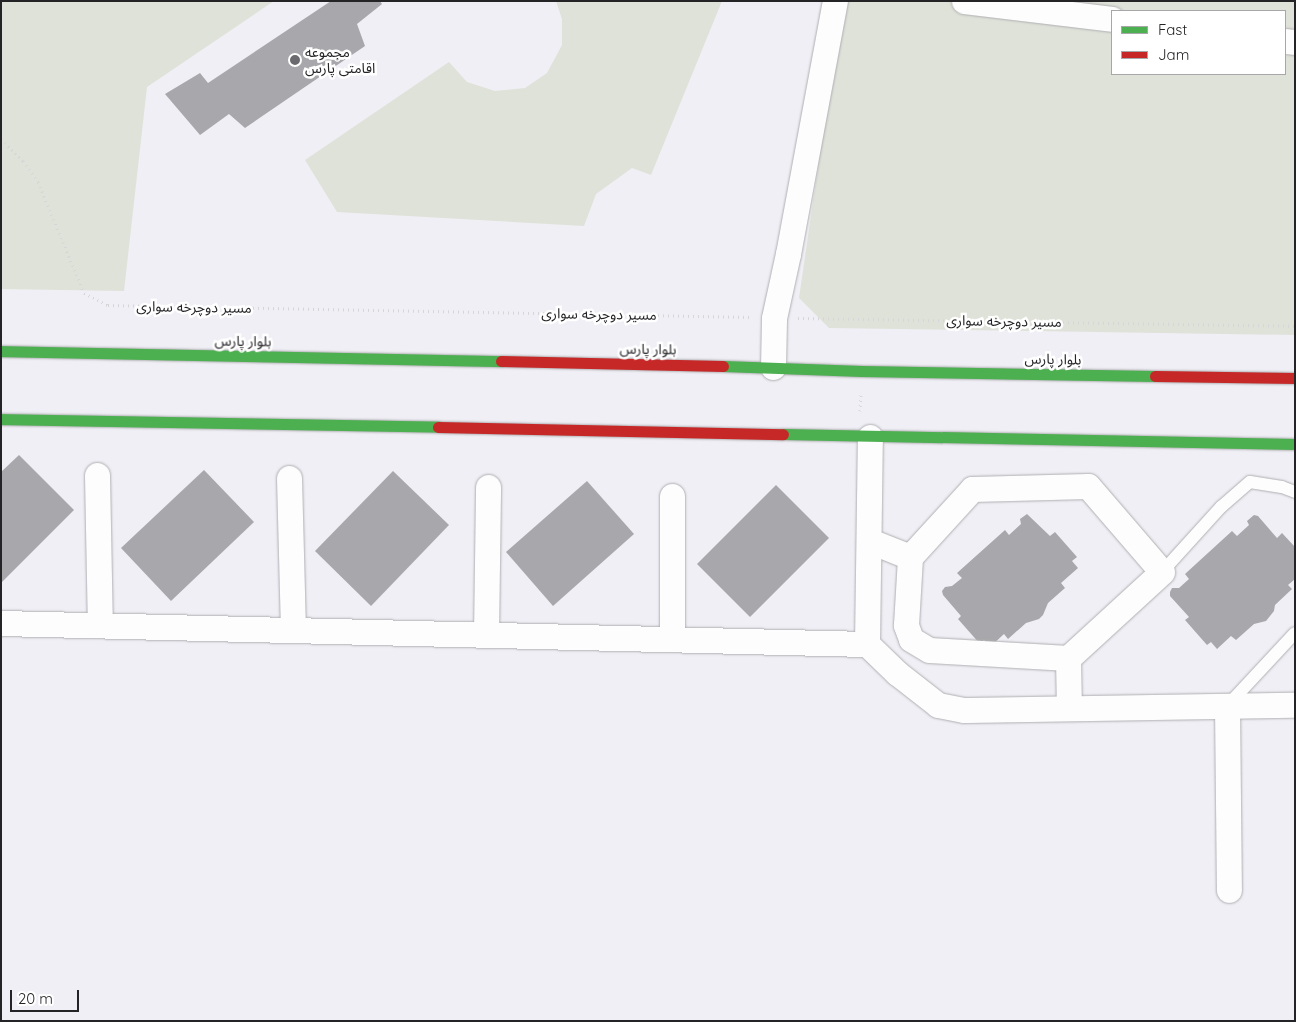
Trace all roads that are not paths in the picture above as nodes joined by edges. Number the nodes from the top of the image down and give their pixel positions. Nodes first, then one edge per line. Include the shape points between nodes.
1 (835, 1) edge
2 (964, 1) edge
3 (1038, 6) edge
4 (1111, 19) edge
5 (1, 351) edge
6 (773, 367) junction
7 (1295, 378) edge
8 (1, 419) edge
9 (864, 437) junction
10 (1295, 444) edge
11 (97, 475) dead end
12 (290, 478) dead end
13 (488, 487) dead end
14 (1295, 492) edge
15 (672, 496) dead end
16 (870, 541) junction
17 (910, 557) junction
18 (1162, 572) junction
19 (1, 623) edge
20 (100, 625) junction
21 (293, 630) junction
22 (1295, 633) edge
23 (486, 635) junction
24 (672, 639) junction
25 (867, 644) junction
26 (1068, 658) junction
27 (1295, 705) edge
28 (1226, 706) junction
29 (1069, 708) junction
30 (1228, 890) dead end

1 - 6 street via 774,318
2 - 3 street
3 - 4 street
5 - 6 main road, بلوار پارس
6 - 7 main road, بلوار پارس
8 - 9 main road
9 - 10 main road
9 - 16 street
11 - 20 street
12 - 21 street
13 - 23 street
14 - 18 lane via 1250,482 1221,507
15 - 24 street
16 - 17 street
16 - 25 street
17 - 18 street via 972,489 1088,486
17 - 26 street via 906,626 912,639 929,650
18 - 26 street
19 - 20 street
20 - 21 street
21 - 23 street
22 - 28 lane
23 - 24 street
24 - 25 street
25 - 29 street via 938,706 964,710
26 - 29 street
27 - 28 street
28 - 29 street
28 - 30 street

